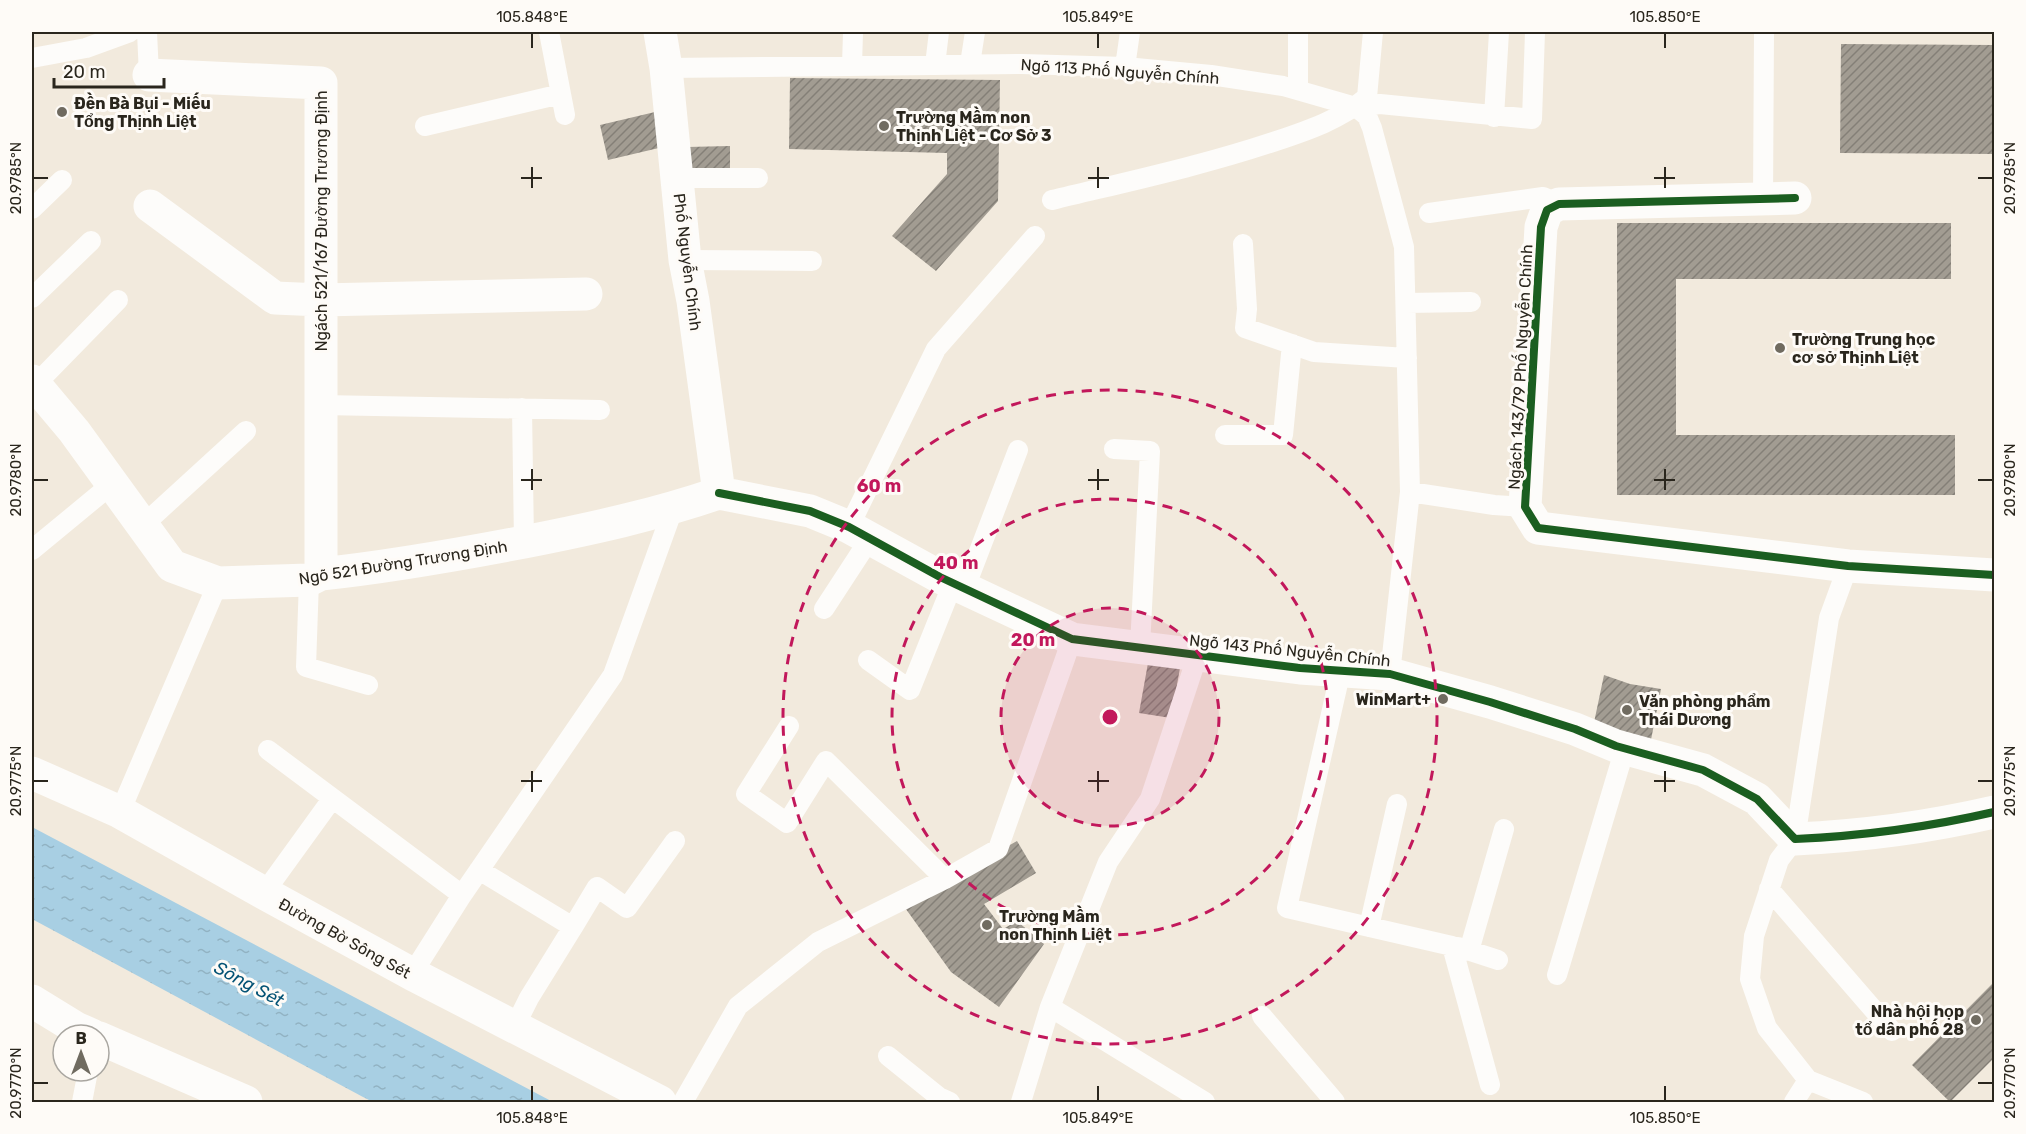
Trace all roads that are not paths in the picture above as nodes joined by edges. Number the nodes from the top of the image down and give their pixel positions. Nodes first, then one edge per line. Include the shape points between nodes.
1 (130, 32) edge
2 (147, 32) edge
3 (549, 32) edge
4 (660, 32) edge
5 (853, 32) edge
6 (939, 32) edge
7 (975, 32) edge
8 (1130, 32) edge
9 (1298, 32) edge
10 (1373, 32) edge
11 (1498, 32) edge
12 (1535, 32) edge
13 (1764, 32) edge
14 (83, 40) edge
15 (32, 58) edge
16 (970, 64) junction
17 (935, 65) junction
18 (852, 66) junction
19 (666, 68) junction
20 (1125, 68) junction
21 (148, 75) joint
22 (1298, 90) junction
23 (561, 94) junction
24 (1356, 107) junction
25 (565, 115) dead end
26 (1494, 117) junction
27 (425, 126) dead end
28 (677, 178) junction
29 (758, 178) dead end
30 (62, 180) dead end
31 (1779, 199) joint
32 (1052, 200) dead end
33 (1559, 204) junction
34 (150, 206) dead end
35 (32, 209) edge
36 (1429, 213) dead end
37 (1035, 236) dead end
38 (91, 241) dead end
39 (1243, 244) dead end
40 (685, 260) junction
41 (812, 261) dead end
42 (586, 294) dead end
43 (32, 298) edge
44 (118, 300) dead end
45 (321, 300) junction
46 (1471, 302) dead end
47 (1406, 303) junction
48 (1292, 344) junction
49 (1407, 358) junction
50 (33, 383) edge
51 (321, 405) junction
52 (522, 408) junction
53 (600, 410) dead end
54 (246, 431) dead end
55 (1225, 435) dead end
56 (1114, 449) dead end
57 (1018, 450) dead end
58 (112, 484) junction
59 (1410, 492) junction
60 (718, 493) junction
61 (1525, 507) junction
62 (673, 509) junction
63 (142, 526) junction
64 (860, 532) junction
65 (524, 542) junction
66 (32, 550) edge
67 (1848, 566) junction
68 (1995, 575) edge
69 (315, 577) junction
70 (218, 583) junction
71 (959, 585) junction
72 (824, 609) dead end
73 (1072, 639) junction
74 (1140, 647) junction
75 (1198, 654) junction
76 (868, 660) dead end
77 (1341, 670) junction
78 (1390, 674) junction
79 (368, 685) dead end
80 (789, 726) dead end
81 (1625, 748) junction
82 (268, 750) dead end
83 (32, 773) edge
84 (332, 799) junction
85 (1397, 804) dead end
86 (120, 812) junction
87 (1995, 812) edge
88 (1504, 829) dead end
89 (1795, 839) junction
90 (675, 842) dead end
91 (479, 870) junction
92 (945, 879) junction
93 (1769, 889) junction
94 (264, 893) junction
95 (462, 895) junction
96 (573, 927) junction
97 (1369, 927) junction
98 (1461, 948) junction
99 (1498, 960) dead end
100 (412, 974) junction
101 (1557, 975) dead end
102 (32, 1001) edge
103 (1050, 1007) junction
104 (1262, 1016) dead end
105 (68, 1023) edge
106 (514, 1026) junction
107 (1892, 1031) dead end
108 (111, 1043) edge
109 (888, 1056) dead end
110 (1808, 1080) junction
111 (86, 1083) edge
112 (1490, 1084) dead end
113 (1327, 1100) edge
114 (82, 1102) edge
115 (246, 1102) edge
116 (660, 1102) edge
117 (684, 1102) edge
118 (950, 1102) edge
119 (1021, 1102) edge
120 (1205, 1102) edge
121 (1794, 1102) edge
122 (1863, 1102) edge

1 - 14 lane
2 - 21 lane, Ngách 521/167 Đường Trương Định
3 - 23 lane
4 - 19 street, Phố Nguyễn Chính
5 - 18 lane
6 - 17 lane
7 - 16 lane
8 - 20 lane
9 - 22 lane
10 - 24 lane via 1367,97
11 - 26 lane
12 - 26 lane via 1532,119
13 - 31 lane
14 - 15 lane
16 - 17 lane, Ngõ 113 Phố Nguyễn Chính
16 - 20 lane, Ngõ 113 Phố Nguyễn Chính
17 - 18 lane, Ngõ 113 Phố Nguyễn Chính
18 - 19 lane, Ngõ 113 Phố Nguyễn Chính
19 - 28 street, Phố Nguyễn Chính
20 - 22 lane, Ngõ 113 Phố Nguyễn Chính via 1211,75
21 - 45 street, Ngách 521/167 Đường Trương Định via 321,83
22 - 24 lane, Ngõ 113 Phố Nguyễn Chính
23 - 25 lane
23 - 27 lane
24 - 26 lane via 1380,104
24 - 32 lane via 1318,127 1255,148
24 - 47 lane via 1367,116 1372,128 1404,247
28 - 29 lane
28 - 40 street, Phố Nguyễn Chính
30 - 35 lane
31 - 33 street
33 - 36 lane via 1544,197
33 - 61 street, Ngách 143/79 Phố Nguyễn Chính via 1547,210 1541,227
34 - 45 street via 275,298
37 - 64 lane via 936,349
38 - 43 lane
39 - 48 lane via 1245,328
40 - 41 lane
40 - 60 street, Phố Nguyễn Chính
42 - 45 street
44 - 50 lane
45 - 51 street, Ngách 521/167 Đường Trương Định
46 - 47 lane
47 - 49 lane
48 - 49 lane via 1314,352
48 - 55 lane via 1283,435
49 - 59 lane
50 - 58 street, Ngõ 521 Đường Trương Định
51 - 52 lane
51 - 69 street, Ngách 521/167 Đường Trương Định
52 - 53 lane
52 - 65 lane
54 - 63 lane
56 - 74 lane via 1150,451
57 - 71 lane
58 - 63 street, Ngõ 521 Đường Trương Định
58 - 66 lane
59 - 61 lane via 1494,506
59 - 78 lane
60 - 62 street, Ngõ 521 Đường Trương Định
60 - 64 street, Ngõ 143 Phố Nguyễn Chính via 810,512
61 - 67 street, Ngách 143/79 Phố Nguyễn Chính via 1538,528
62 - 65 street, Ngõ 521 Đường Trương Định
62 - 91 lane via 613,675
63 - 70 street, Ngõ 521 Đường Trương Định via 172,566
64 - 71 street, Ngõ 143 Phố Nguyễn Chính
64 - 72 lane
65 - 69 street, Ngõ 521 Đường Trương Định
67 - 68 street, Ngách 143/79 Phố Nguyễn Chính
67 - 89 lane via 1829,618
69 - 70 street, Ngõ 521 Đường Trương Định
69 - 79 lane via 306,666
70 - 86 lane
71 - 73 street, Ngõ 143 Phố Nguyễn Chính
71 - 76 lane via 910,690
73 - 74 street, Ngõ 143 Phố Nguyễn Chính
73 - 92 lane via 998,849
74 - 75 street, Ngõ 143 Phố Nguyễn Chính
75 - 77 street, Ngõ 143 Phố Nguyễn Chính
75 - 103 lane via 1150,799 1108,862
77 - 78 street, Ngõ 143 Phố Nguyễn Chính
77 - 97 lane via 1287,908
78 - 81 street, Ngõ 143 Phố Nguyễn Chính via 1500,705
80 - 92 lane via 746,794 787,823 826,761
81 - 89 street, Ngõ 143 Phố Nguyễn Chính via 1712,774 1757,799
81 - 101 lane
82 - 84 lane
83 - 86 street, Đường Bờ Sông Sét
84 - 94 lane
84 - 95 lane
85 - 97 lane
86 - 94 street, Đường Bờ Sông Sét
87 - 89 street via 1845,837
88 - 98 lane
89 - 93 lane via 1779,860
90 - 96 lane via 627,908 597,887
91 - 95 lane
91 - 96 lane
92 - 117 lane via 818,942 738,1006
93 - 107 lane
93 - 110 lane via 1754,936 1750,979 1767,1028
94 - 100 street, Đường Bờ Sông Sét
95 - 100 lane
96 - 106 lane
97 - 98 lane
98 - 99 lane
98 - 112 lane
100 - 106 street, Đường Bờ Sông Sét
102 - 105 street
103 - 119 lane
103 - 120 lane
104 - 113 lane
106 - 116 street, Đường Bờ Sông Sét
108 - 115 street
109 - 118 lane
110 - 121 lane
110 - 122 lane
111 - 114 lane

